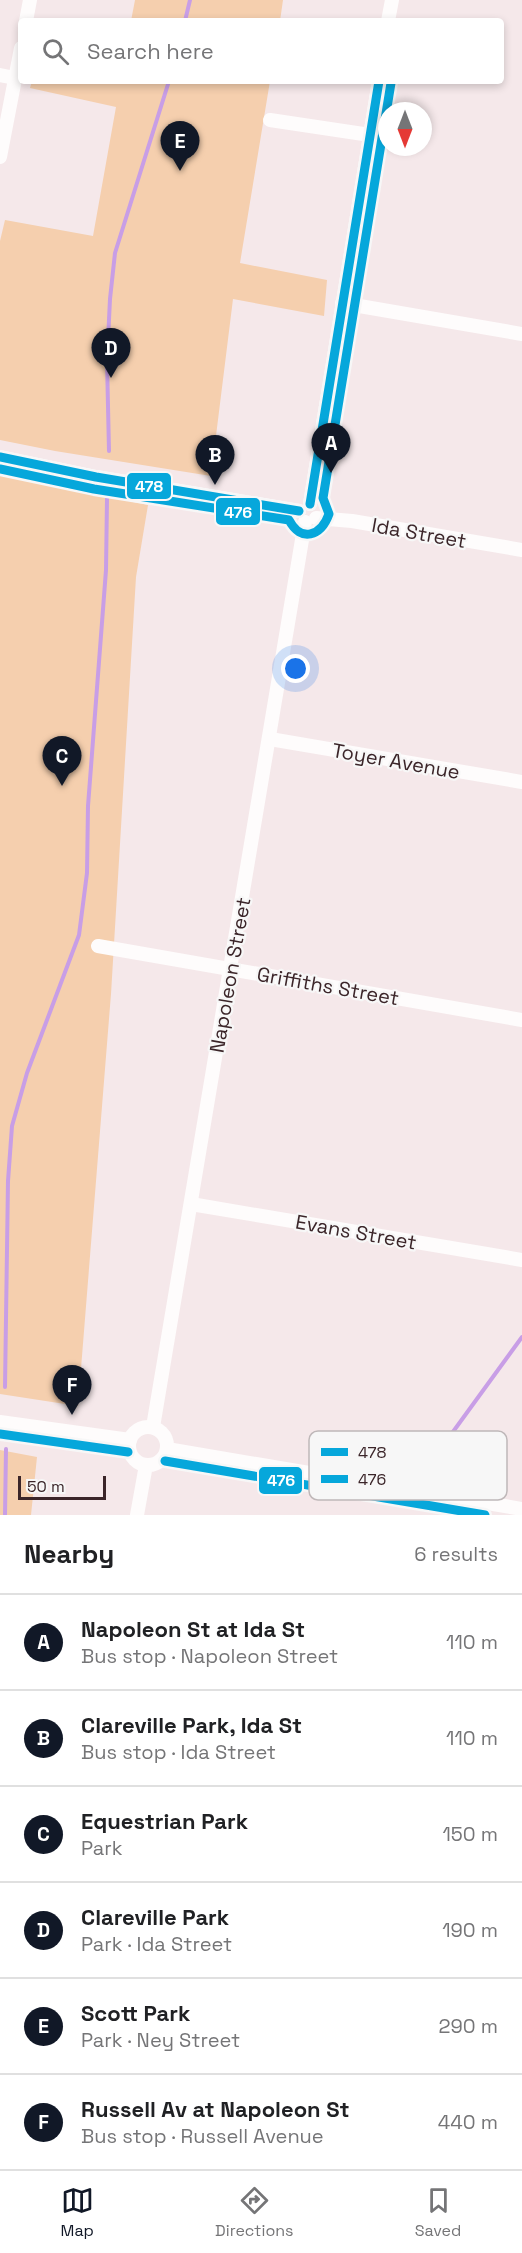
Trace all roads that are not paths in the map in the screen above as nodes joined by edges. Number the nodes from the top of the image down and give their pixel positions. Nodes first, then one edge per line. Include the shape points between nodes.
1 (30, 0) edge
2 (392, 0) edge
3 (27, 18) edge
4 (389, 18) edge
5 (18, 63) edge
6 (0, 75) edge
7 (15, 78) junction
8 (378, 84) edge
9 (270, 120) dead end
10 (370, 135) junction
11 (0, 156) edge
12 (342, 303) junction
13 (522, 334) edge
14 (0, 457) edge
15 (308, 514) junction
16 (522, 550) edge
17 (270, 739) junction
18 (522, 782) edge
19 (98, 945) dead end
20 (231, 969) junction
21 (522, 1020) edge
22 (191, 1204) junction
23 (522, 1260) edge
24 (0, 1422) edge
25 (153, 1427) junction
26 (130, 1440) junction
27 (167, 1449) junction
28 (146, 1464) junction
29 (309, 1473) edge
30 (469, 1500) edge
31 (522, 1509) edge
32 (137, 1515) edge

1 - 3 street
2 - 4 street
5 - 7 street
6 - 7 street
7 - 11 street
8 - 10 street, Napoleon Street
9 - 10 street
10 - 12 street, Napoleon Street
12 - 13 street
12 - 15 street, Napoleon Street
14 - 15 street, Ida Street
15 - 16 street, Ida Street
15 - 17 street, Napoleon Street
17 - 18 street, Toyer Avenue
17 - 20 street, Napoleon Street
19 - 20 street, Griffiths Street
20 - 21 street, Griffiths Street
20 - 22 street, Napoleon Street
22 - 23 street, Evans Street
22 - 25 street, Napoleon Street
24 - 26 street
25 - 26 street via 136,1431
25 - 27 street via 166,1438
26 - 28 street via 131,1453
27 - 28 street via 157,1462
27 - 29 street
28 - 32 street
30 - 31 street

